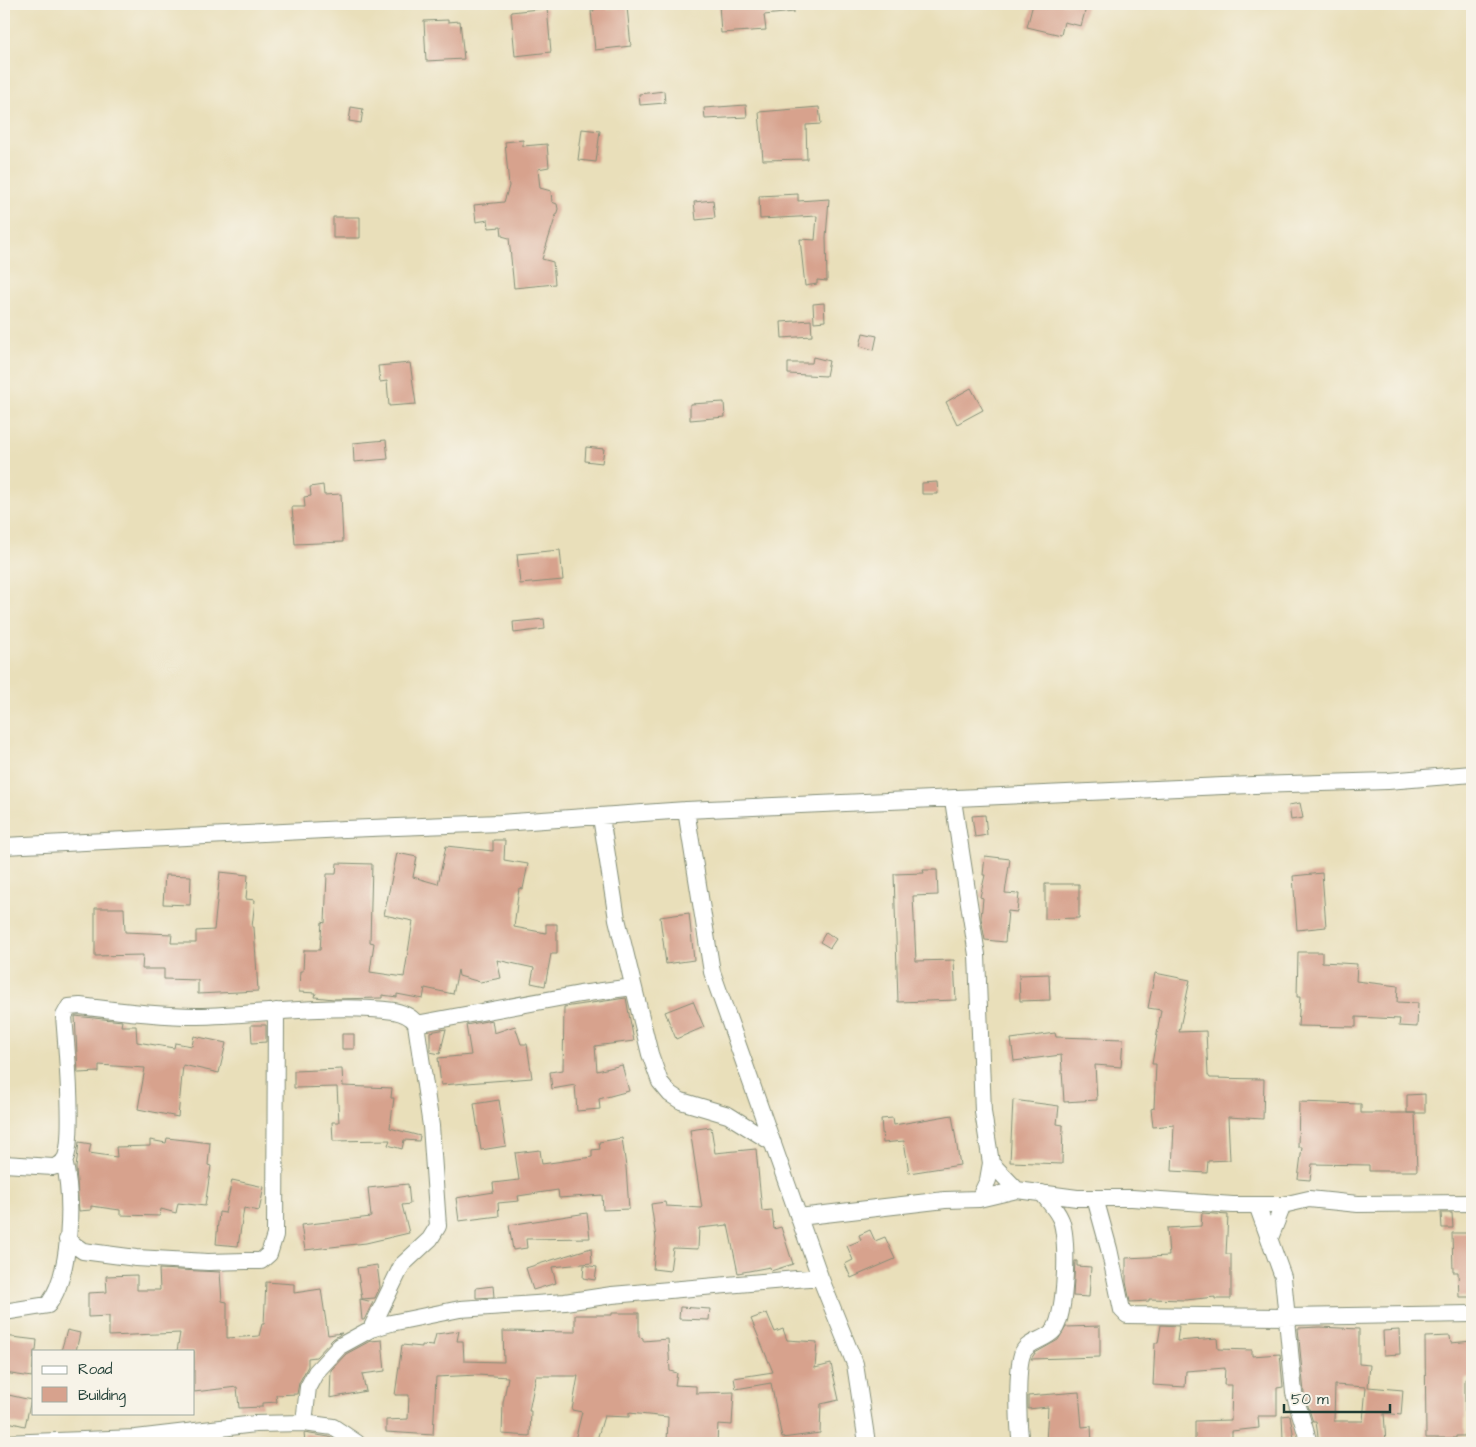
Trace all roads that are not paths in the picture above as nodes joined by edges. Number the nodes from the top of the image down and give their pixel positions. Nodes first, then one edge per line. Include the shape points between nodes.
1 (1472, 774) edge
2 (953, 800) junction
3 (686, 810) junction
4 (601, 817) junction
5 (4, 846) edge
6 (633, 987) junction
7 (276, 1011) junction
8 (416, 1024) junction
9 (773, 1143) junction
10 (64, 1160) junction
11 (991, 1163) junction
12 (4, 1164) edge
13 (1017, 1190) junction
14 (1042, 1193) junction
15 (1077, 1198) junction
16 (1095, 1198) junction
17 (979, 1199) junction
18 (1472, 1202) edge
19 (1257, 1205) junction
20 (1283, 1205) junction
21 (798, 1217) junction
22 (1061, 1219) junction
23 (1270, 1238) junction
24 (67, 1240) junction
25 (83, 1251) junction
26 (64, 1260) junction
27 (820, 1277) junction
28 (383, 1306) junction
29 (4, 1312) edge
30 (1472, 1314) edge
31 (1287, 1317) junction
32 (402, 1320) junction
33 (371, 1329) junction
34 (304, 1423) junction
35 (4, 1443) edge
36 (357, 1443) edge
37 (867, 1443) edge
38 (1021, 1443) edge
39 (1309, 1443) edge

1 - 2 street via 1388,781
2 - 3 street
2 - 11 street via 977,955 983,1112
3 - 4 street
3 - 9 street via 712,972
4 - 5 street
4 - 6 street via 617,919
6 - 8 street
6 - 9 street via 650,1054 660,1082 670,1094 692,1106 735,1118
7 - 8 street via 395,1012 412,1018
7 - 10 street via 196,1016 69,1007 64,1016 69,1122 68,1150
7 - 25 street via 275,1235 269,1254 261,1261 208,1262
8 - 28 street via 431,1126 438,1226 402,1265
9 - 21 street
10 - 12 street via 53,1167
10 - 24 street via 68,1181
11 - 13 street
11 - 17 street via 988,1180
13 - 14 street
13 - 17 street
14 - 15 street
14 - 22 street
15 - 16 street
15 - 22 street
16 - 19 street
16 - 31 street via 1122,1310 1128,1315
17 - 21 street
18 - 20 street via 1358,1204 1309,1199
19 - 20 street
19 - 23 street
20 - 23 street
21 - 27 street
22 - 38 street via 1065,1263 1061,1319 1053,1331 1024,1349 1018,1417
23 - 31 street via 1283,1277
24 - 25 street
24 - 26 street
25 - 26 street
26 - 29 street via 58,1288 48,1305
27 - 32 street via 612,1295 557,1303 460,1309
27 - 37 street via 855,1364
28 - 32 street
28 - 33 street
30 - 31 street
31 - 39 street via 1296,1402
32 - 33 street
33 - 34 street via 340,1346 316,1372 308,1387
34 - 35 street via 255,1424 136,1438
34 - 36 street via 333,1427

